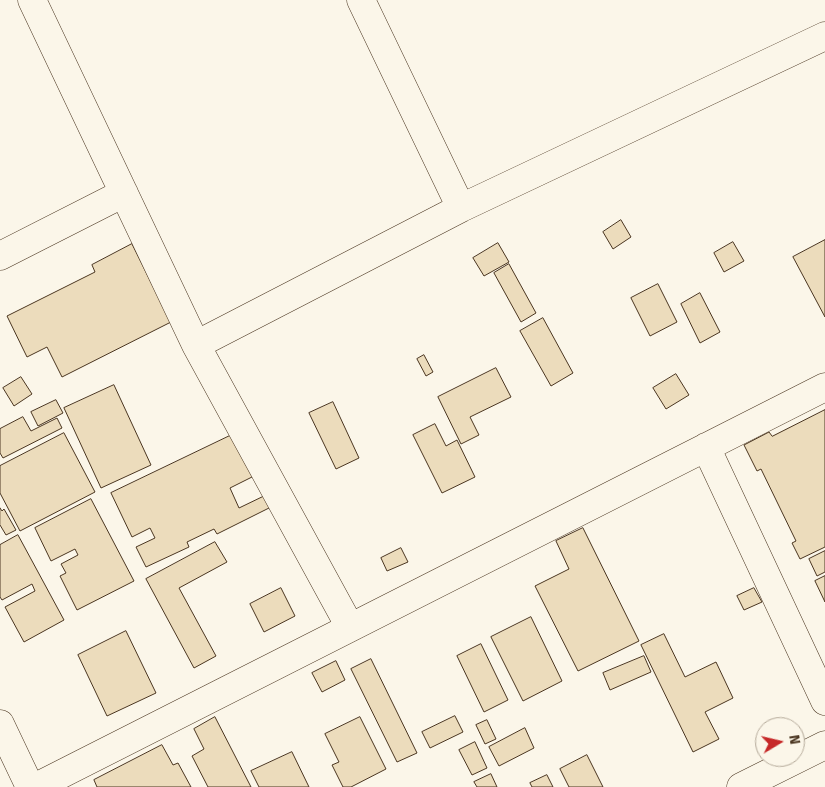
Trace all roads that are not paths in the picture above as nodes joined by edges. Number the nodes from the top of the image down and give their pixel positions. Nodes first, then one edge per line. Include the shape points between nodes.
1 (32, 0) edge
2 (361, 0) edge
3 (824, 39) edge
4 (124, 193) junction
5 (461, 208) junction
6 (0, 256) edge
7 (196, 345) junction
8 (825, 387) edge
9 (706, 447) junction
10 (350, 627) junction
11 (825, 700) edge
12 (0, 724) edge
13 (825, 745) edge
14 (30, 787) edge
15 (36, 787) edge
16 (741, 787) edge

1 - 4 street
2 - 5 street
3 - 5 street
4 - 6 street
4 - 7 street
5 - 7 street
7 - 10 street
8 - 9 street
9 - 10 street
9 - 11 street
10 - 15 street
12 - 14 street
13 - 16 street

